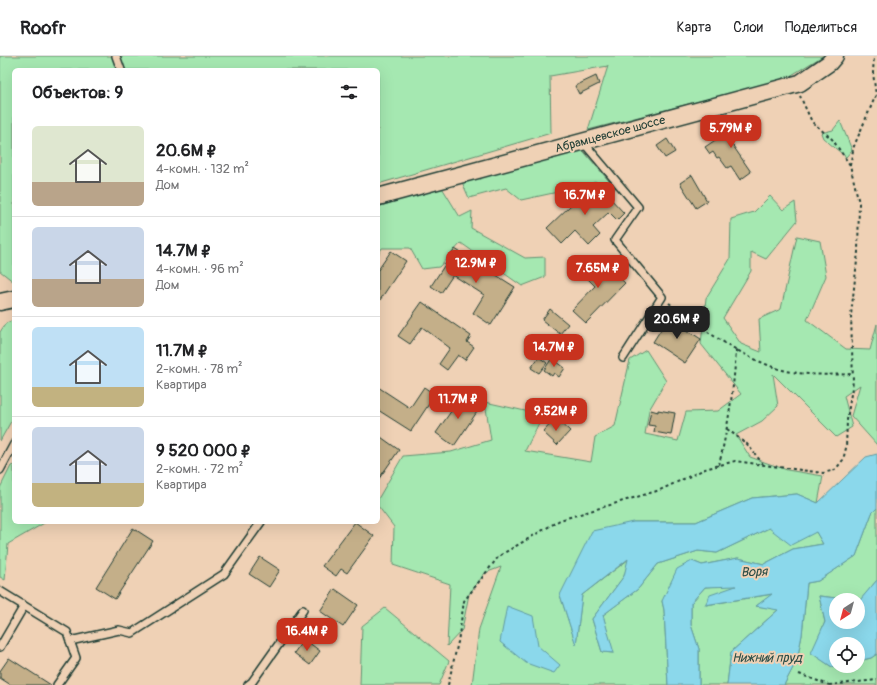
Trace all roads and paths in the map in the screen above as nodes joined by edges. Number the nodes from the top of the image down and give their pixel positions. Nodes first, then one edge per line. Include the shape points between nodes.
1 (116, 56) edge
2 (835, 56) edge
3 (874, 56) edge
4 (120, 68) edge
5 (795, 84) junction
6 (583, 142) junction
7 (850, 165) junction
8 (380, 196) edge
9 (662, 297) junction
10 (12, 299) edge
11 (0, 302) edge
12 (736, 349) junction
13 (622, 358) dead end
14 (852, 374) junction
15 (727, 428) junction
16 (12, 448) edge
17 (763, 464) junction
18 (719, 465) junction
19 (0, 470) edge
20 (259, 524) edge
21 (0, 591) edge
22 (24, 606) junction
23 (302, 610) dead end
24 (70, 641) junction
25 (0, 647) edge
26 (798, 674) dead end
27 (877, 680) edge
28 (58, 685) edge
29 (248, 685) edge
30 (448, 685) edge
31 (829, 685) edge

1 - 4 lane
2 - 5 street, Абрамцевское шоссе via 829,63
3 - 7 path via 876,95 854,146
5 - 6 street, Абрамцевское шоссе
5 - 7 path via 812,122 832,139
6 - 8 street, Абрамцевское шоссе
6 - 9 lane via 638,207 615,240
7 - 14 path via 859,203 858,252 851,315
9 - 12 path via 682,314
9 - 13 lane
10 - 11 street
12 - 14 path via 776,368 804,373
12 - 15 path
14 - 17 path via 846,448 843,460 835,470 823,473
15 - 17 path via 747,444
15 - 18 path
16 - 19 lane
17 - 18 path via 735,461
18 - 30 path via 660,490 560,520 500,556 464,600
20 - 24 lane via 224,574 132,633 120,630
21 - 22 lane
22 - 24 lane via 67,632
22 - 25 lane
23 - 29 lane
24 - 28 lane via 76,658
26 - 31 path
27 - 31 path

